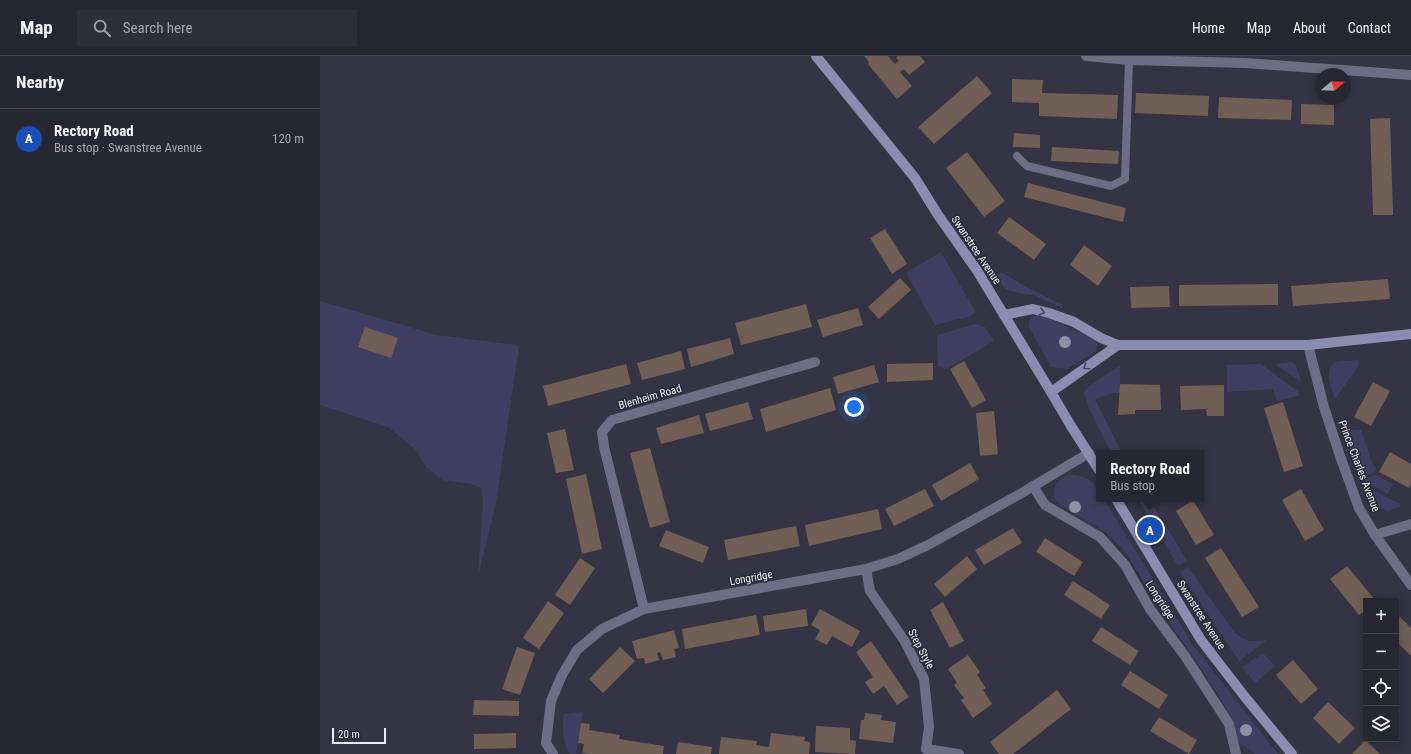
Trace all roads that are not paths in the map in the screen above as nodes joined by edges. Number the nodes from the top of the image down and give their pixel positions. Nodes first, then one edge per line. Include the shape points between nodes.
1 (816, 56) edge
2 (1086, 56) edge
3 (1245, 59) edge
4 (1129, 60) junction
5 (1411, 75) edge
6 (1017, 156) dead end
7 (1004, 315) junction
8 (1411, 334) edge
9 (1308, 344) junction
10 (1118, 345) junction
11 (815, 362) dead end
12 (1051, 392) junction
13 (1089, 453) junction
14 (1096, 465) edge
15 (1033, 486) junction
16 (1118, 502) edge
17 (1411, 524) edge
18 (1375, 535) junction
19 (866, 569) junction
20 (1411, 585) edge
21 (644, 609) junction
22 (924, 751) edge
23 (553, 754) edge
24 (959, 754) edge
25 (1236, 754) edge
26 (1292, 754) edge

1 - 7 street, Swanstree Avenue via 916,178
2 - 4 street
3 - 4 street
3 - 5 street
4 - 6 lane via 1125,179 1111,186 1027,166
7 -> 10 street via 1032,309 1049,313 1074,322
7 - 12 street, Swanstree Avenue
8 - 9 street
9 - 10 street
9 - 18 street, Prince Charles Avenue via 1340,456 1359,508
10 -> 12 street
11 - 21 street, Blenheim Road via 612,420 602,432
12 - 13 street, Swanstree Avenue
13 - 14 street, Swanstree Avenue
13 - 15 street, Longridge
15 - 19 street, Longridge via 928,545 898,559
15 - 25 street, Longridge via 1046,505 1100,537 1125,565 1150,609 1185,656 1229,724
16 - 26 street, Swanstree Avenue via 1201,640
17 - 18 street
18 - 20 street, Prince Charles Avenue
19 - 21 street, Longridge
19 - 22 street, Step Style via 870,591 904,640 924,679 929,727
21 - 23 street, Longridge via 602,629 578,650 562,675 552,701 546,743
22 - 24 street

